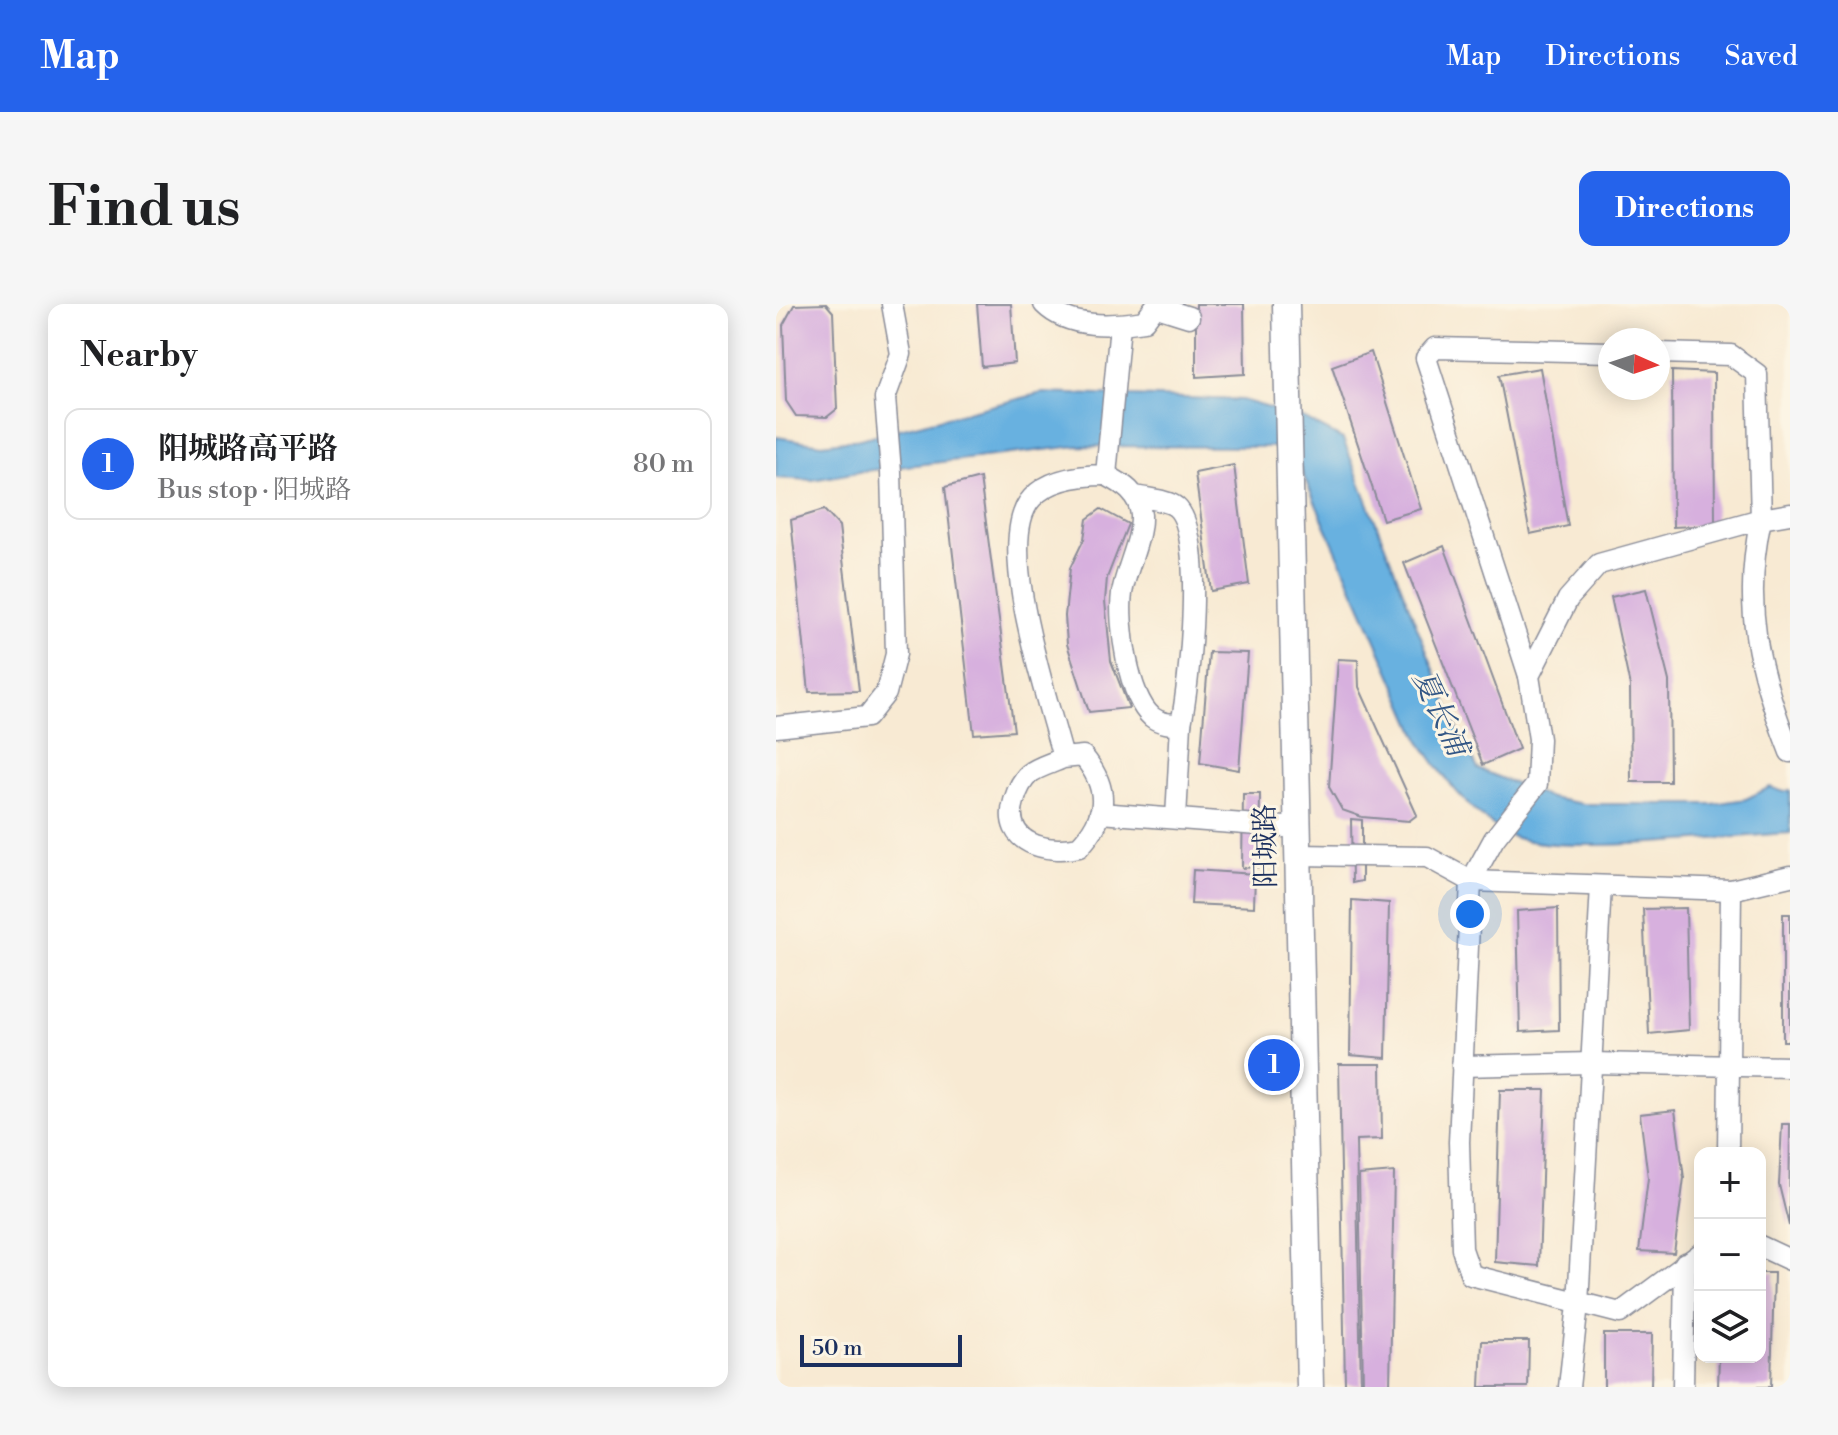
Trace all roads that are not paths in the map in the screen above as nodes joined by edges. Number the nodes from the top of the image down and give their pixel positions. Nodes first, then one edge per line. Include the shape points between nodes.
1 (892, 304) edge
2 (1044, 304) edge
3 (1286, 304) edge
4 (1157, 305) edge
5 (1189, 317) dead end
6 (1120, 325) junction
7 (1598, 352) edge
8 (1670, 353) edge
9 (1107, 466) junction
10 (1136, 496) junction
11 (1790, 514) edge
12 (1761, 519) junction
13 (1529, 676) junction
14 (1181, 724) junction
15 (776, 727) edge
16 (1790, 752) edge
17 (1063, 758) junction
18 (1100, 813) junction
19 (1176, 818) junction
20 (1298, 828) junction
21 (1298, 855) junction
22 (1790, 876) edge
23 (1471, 881) junction
24 (1601, 886) junction
25 (1731, 890) junction
26 (1591, 1063) junction
27 (1729, 1065) junction
28 (1462, 1066) junction
29 (1790, 1067) edge
30 (1728, 1147) edge
31 (1766, 1249) edge
32 (1693, 1258) edge
33 (1790, 1260) edge
34 (1578, 1304) junction
35 (1310, 1387) edge
36 (1569, 1387) edge
37 (1683, 1387) edge

1 - 15 street via 901,354 885,398 896,654 886,693 867,717
2 - 6 street via 1068,318
3 - 20 street, 阳城路
4 - 5 street
4 - 6 street via 1144,321
6 - 9 street
7 - 13 street via 1435,348 1426,358
8 - 12 street via 1731,355 1757,374
9 - 10 street
9 - 17 street via 1033,497 1019,522 1029,640
10 - 14 street via 1141,515 1122,596 1129,665 1142,705 1153,718
10 - 14 street via 1174,504 1184,515 1192,541 1192,618
11 - 12 street
12 - 13 street via 1599,564 1568,599
12 - 16 street via 1751,563 1750,610
13 - 23 street via 1539,739 1537,784 1494,839
14 - 19 street
17 - 18 street via 1083,756 1097,774
17 - 18 street via 1029,774 1017,789 1011,810 1015,830 1029,845 1061,851 1079,847 1096,829
18 - 19 street
19 - 20 street
20 - 21 street, 阳城路
21 - 23 street via 1427,857
21 - 35 street, 阳城路
22 - 25 street
23 - 24 street
23 - 28 street
24 - 25 street
24 - 26 street
25 - 27 street
26 - 27 street
26 - 28 street
26 - 34 street
27 - 29 street
27 - 30 street
28 - 34 street via 1462,1249 1471,1275
31 - 33 street
32 - 34 street via 1620,1313
32 - 37 street
34 - 36 street

